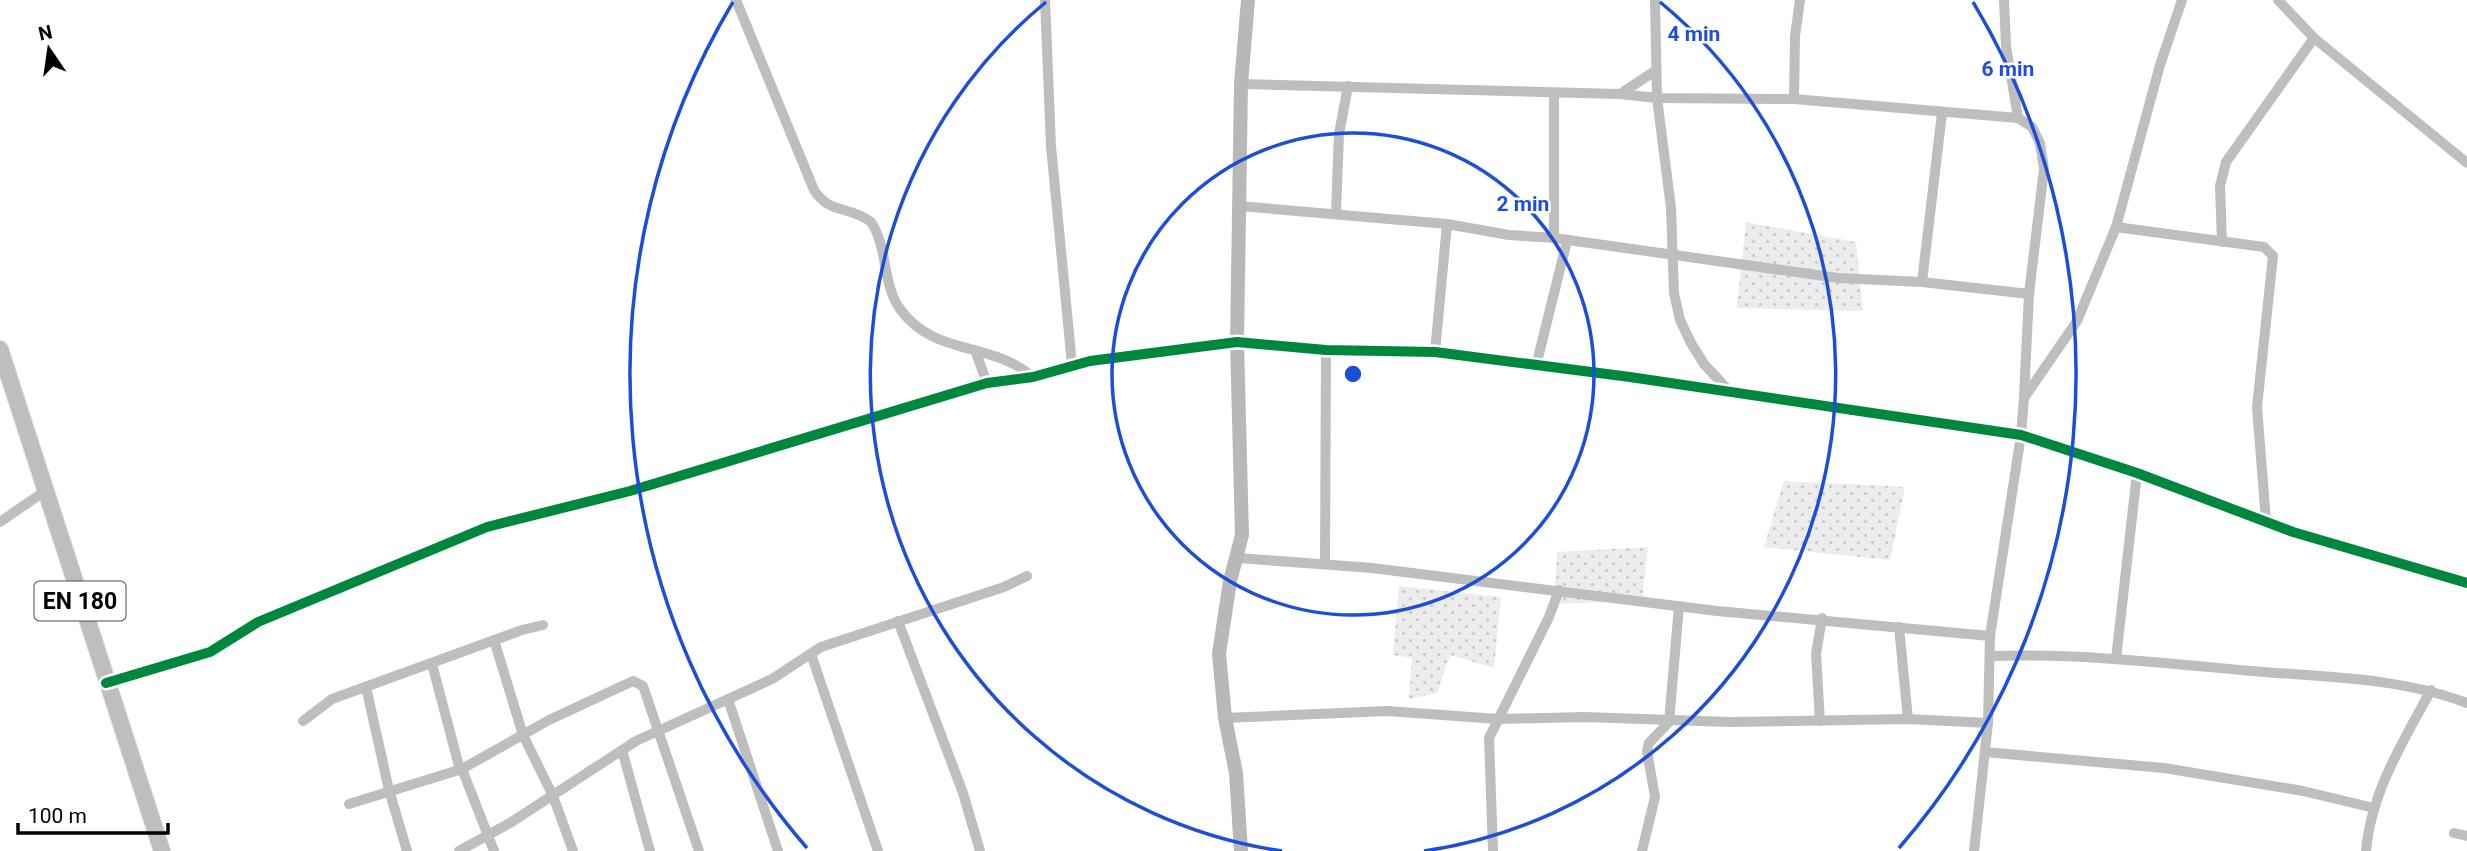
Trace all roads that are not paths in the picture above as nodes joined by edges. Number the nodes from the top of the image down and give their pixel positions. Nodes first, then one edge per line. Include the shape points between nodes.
1 (736, 0) edge
2 (1045, 0) edge
3 (1248, 0) edge
4 (1655, 0) edge
5 (1800, 0) edge
6 (2004, 0) edge
7 (2182, 0) edge
8 (2278, 0) edge
9 (2314, 38) junction
10 (1656, 71) junction
11 (1241, 84) junction
12 (1348, 86) junction
13 (1554, 93) junction
14 (1620, 94) junction
15 (1657, 98) junction
16 (1794, 99) junction
17 (1942, 113) junction
18 (2018, 118) junction
19 (2467, 163) edge
20 (1239, 206) junction
21 (1336, 213) junction
22 (1447, 224) junction
23 (2116, 227) junction
24 (1554, 239) junction
25 (1567, 241) junction
26 (2222, 242) junction
27 (1674, 255) junction
28 (1922, 282) junction
29 (2029, 294) junction
30 (1237, 342) junction
31 (0, 349) edge
32 (1326, 349) junction
33 (975, 350) junction
34 (1435, 352) junction
35 (1072, 365) junction
36 (1536, 366) junction
37 (1032, 377) junction
38 (987, 383) junction
39 (1730, 392) junction
40 (2024, 397) junction
41 (2021, 435) junction
42 (2137, 473) junction
43 (45, 491) junction
44 (0, 522) edge
45 (2266, 522) junction
46 (1238, 558) junction
47 (1325, 563) junction
48 (1027, 576) dead end
49 (2467, 583) edge
50 (1559, 590) junction
51 (1679, 606) junction
52 (1822, 618) junction
53 (898, 621) junction
54 (543, 625) dead end
55 (1899, 627) junction
56 (1990, 636) junction
57 (494, 640) junction
58 (811, 654) junction
59 (1990, 656) junction
60 (2116, 659) junction
61 (432, 664) junction
62 (106, 684) junction
63 (366, 687) junction
64 (2431, 690) junction
65 (728, 699) junction
66 (2467, 703) edge
67 (1225, 718) junction
68 (1498, 719) junction
69 (1908, 719) junction
70 (303, 721) dead end
71 (1820, 721) junction
72 (1669, 722) junction
73 (1988, 723) junction
74 (658, 731) junction
75 (523, 735) junction
76 (622, 750) junction
77 (1985, 752) junction
78 (461, 770) junction
79 (389, 790) junction
80 (552, 796) junction
81 (349, 804) dead end
82 (2374, 808) junction
83 (2454, 833) dead end
84 (489, 835) junction
85 (2467, 836) edge
86 (162, 851) edge
87 (407, 851) edge
88 (458, 851) edge
89 (494, 851) edge
90 (573, 851) edge
91 (650, 851) edge
92 (699, 851) edge
93 (778, 851) edge
94 (878, 851) edge
95 (980, 851) edge
96 (1241, 851) edge
97 (1493, 851) edge
98 (1642, 851) edge
99 (1974, 851) edge
100 (2366, 851) edge

1 - 33 street via 795,149 821,201 871,222 892,293 911,321 929,337
2 - 35 street via 1051,146
3 - 11 street
4 - 10 street
5 - 16 street
6 - 18 street
7 - 23 street
8 - 9 street
9 - 19 street
9 - 26 street via 2226,162 2220,186
10 - 14 street
10 - 15 street
11 - 12 street
11 - 20 street
12 - 13 street
12 - 21 street via 1339,134
13 - 14 street
13 - 24 street
14 - 15 street
15 - 16 street
15 - 27 street
16 - 17 street
17 - 18 street
17 - 28 street
18 - 29 street via 2032,127 2044,169
20 - 21 street
20 - 30 street
21 - 22 street
22 - 24 street
22 - 34 street
23 - 26 street
23 - 40 street via 2077,321
24 - 25 street
25 - 27 street
25 - 36 street
26 - 45 street via 2264,247 2274,261 2257,407
27 - 28 street via 1838,278
27 - 39 street via 1680,320 1704,364
28 - 29 street
29 - 40 street
30 - 32 street
30 - 35 street
30 - 46 street via 1242,513
31 - 43 main road, EN 180
32 - 34 street
32 - 47 street
33 - 37 street via 1017,364
33 - 38 street
34 - 36 street
35 - 37 street
36 - 39 street
37 - 38 street
38 - 62 street via 630,491 487,527 258,622 210,652
39 - 41 street
40 - 41 street
41 - 42 street
41 - 56 street
42 - 45 street
42 - 60 street
43 - 44 street
43 - 62 main road, EN 180
45 - 49 street
46 - 47 street
46 - 67 street via 1219,654
47 - 50 street
48 - 53 street
50 - 51 street
50 - 68 street
51 - 52 street
51 - 72 street
52 - 55 street
52 - 71 street via 1816,653
53 - 58 street
53 - 95 street
54 - 57 street
55 - 56 street
55 - 69 street
56 - 59 street
57 - 61 street
57 - 75 street
58 - 65 street
58 - 94 street
59 - 60 street via 2061,653
59 - 73 street
60 - 64 street
61 - 63 street
61 - 78 street
62 - 86 main road, EN 180
63 - 70 street via 332,699
63 - 79 street
64 - 66 street
64 - 82 street via 2396,754
65 - 74 street
65 - 93 street
67 - 68 street via 1387,711
67 - 96 street via 1236,773
68 - 72 street via 1584,717
68 - 97 street via 1489,738
69 - 71 street
69 - 73 street
71 - 72 street
72 - 98 street via 1647,751 1654,797
73 - 77 street
74 - 75 street via 643,685 633,681
74 - 76 street
74 - 92 street
75 - 78 street
75 - 80 street
76 - 80 street
76 - 91 street
77 - 82 street via 2164,768 2304,791
77 - 99 street
78 - 79 street
78 - 84 street
79 - 81 street
79 - 87 street
80 - 84 street
80 - 90 street
82 - 100 street
83 - 85 street
84 - 88 street
84 - 89 street

